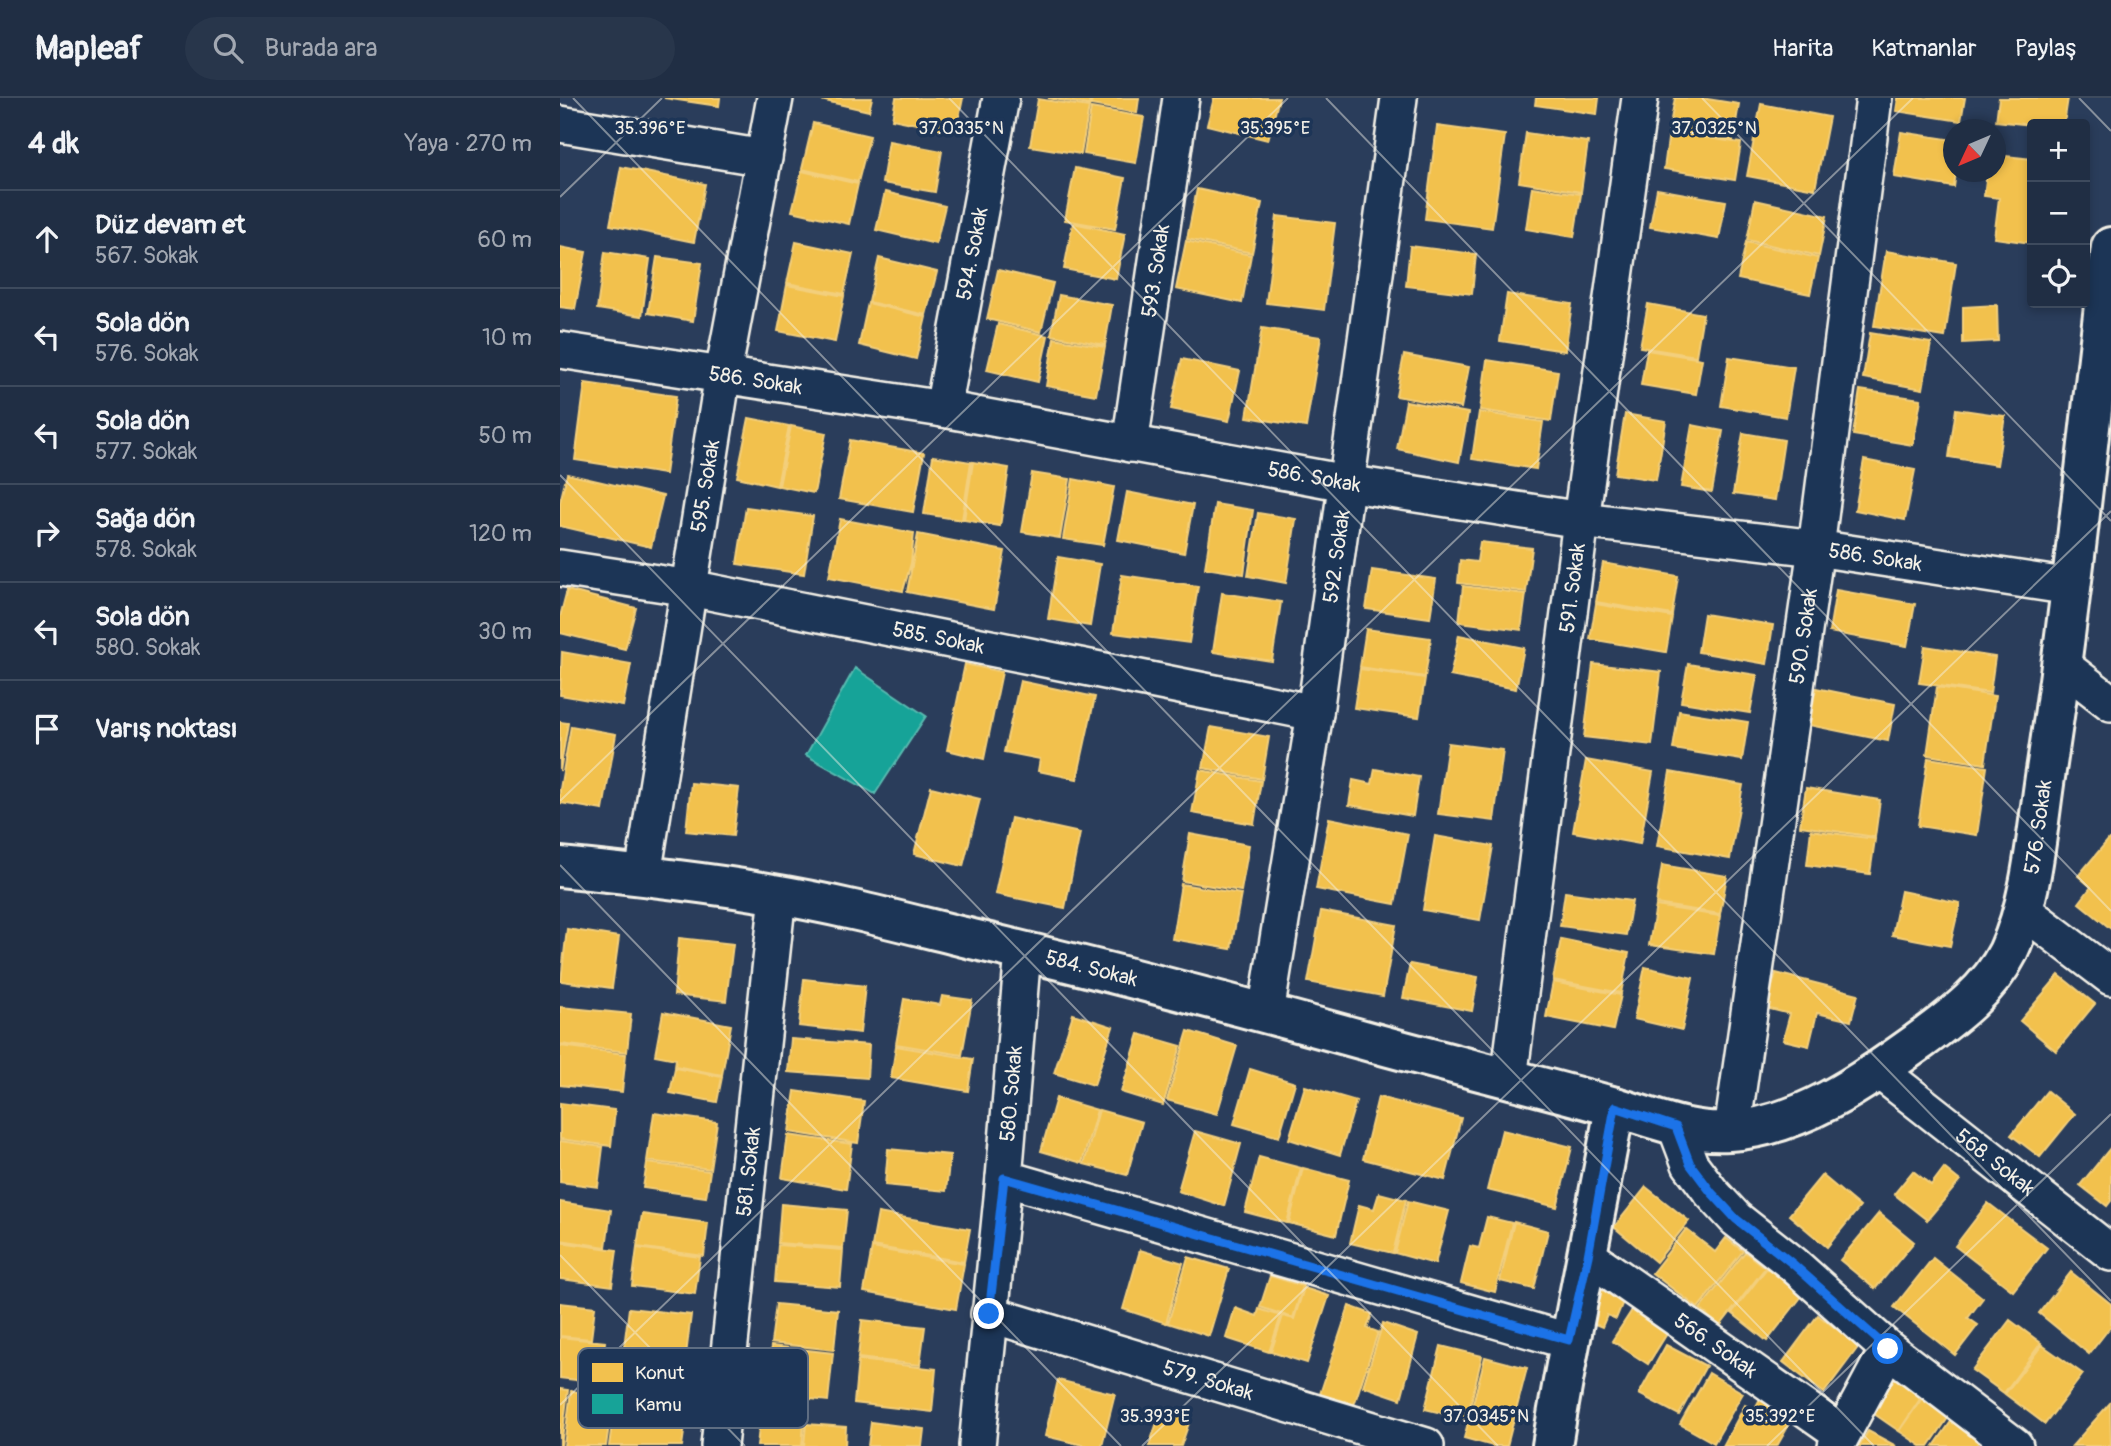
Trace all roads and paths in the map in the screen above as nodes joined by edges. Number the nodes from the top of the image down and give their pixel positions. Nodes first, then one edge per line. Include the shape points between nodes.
1 (775, 98) edge
2 (1000, 98) edge
3 (1181, 98) edge
4 (1399, 98) edge
5 (1640, 98) edge
6 (1874, 98) edge
7 (560, 124) edge
8 (764, 158) junction
9 (2111, 247) edge
10 (560, 350) edge
11 (723, 374) junction
12 (943, 409) junction
13 (2101, 417) edge
14 (1130, 444) junction
15 (1346, 483) junction
16 (1581, 520) junction
17 (1816, 548) junction
18 (560, 568) edge
19 (2071, 587) junction
20 (690, 588) junction
21 (2062, 665) junction
22 (2111, 703) edge
23 (1315, 713) junction
24 (560, 867) edge
25 (643, 875) junction
26 (778, 895) junction
27 (2024, 911) junction
28 (1023, 951) junction
29 (2111, 977) edge
30 (1266, 1013) junction
31 (1878, 1070) junction
32 (1509, 1079) junction
33 (1615, 1107) junction
34 (1676, 1127) junction
35 (1732, 1132) junction
36 (1004, 1178) junction
37 (2111, 1252) edge
38 (1588, 1256) junction
39 (989, 1314) junction
40 (1569, 1340) junction
41 (729, 1348) edge
42 (1888, 1349) junction
43 (721, 1428) edge
44 (1839, 1440) edge
45 (719, 1446) edge
46 (977, 1446) edge
47 (1426, 1446) edge
48 (1552, 1446) edge
49 (2015, 1446) edge

1 - 8 street, 595. Sokak
2 - 12 street, 594. Sokak
3 - 14 street, 593. Sokak
4 - 15 street, 592. Sokak
5 - 16 street, 591. Sokak
6 - 17 street, 590. Sokak
7 - 8 street
8 - 11 street, 595. Sokak
9 - 13 street, 576. Sokak
10 - 11 street, 586. Sokak
11 - 12 street, 586. Sokak
11 - 20 street, 595. Sokak
12 - 14 street, 586. Sokak
13 - 19 street, 576. Sokak
14 - 15 street, 586. Sokak
15 - 16 street, 586. Sokak
15 - 23 street, 592. Sokak
16 - 17 street, 586. Sokak
16 - 32 street, 591. Sokak
17 - 19 street, 586. Sokak
17 - 35 street, 590. Sokak
18 - 20 street, 585. Sokak
19 - 21 street, 576. Sokak
20 - 23 street, 585. Sokak
20 - 25 street, 595. Sokak
21 - 22 street
21 - 27 street, 576. Sokak
23 - 30 street, 592. Sokak
24 - 25 street, 584. Sokak
25 - 26 street, 584. Sokak
26 - 28 street, 584. Sokak
26 - 41 street, 581. Sokak
27 - 29 street
27 - 31 street, 576. Sokak via 2006,957 1988,982 1958,1012
28 - 30 street, 584. Sokak
28 - 36 street, 580. Sokak
30 - 32 street, 584. Sokak
31 - 35 street, 576. Sokak via 1776,1123
31 - 37 street, 568. Sokak
32 - 33 street, 584. Sokak
33 - 34 street, 576. Sokak
33 - 38 street
34 - 35 street, 576. Sokak
34 - 42 street via 1690,1164 1736,1219
36 - 39 street, 580. Sokak
36 - 40 street
38 - 40 street
38 - 44 street, 566. Sokak
39 - 46 street, 580. Sokak
39 - 47 street, 579. Sokak
40 - 48 street
42 - 44 street
42 - 49 street
43 - 45 street, 581. Sokak

